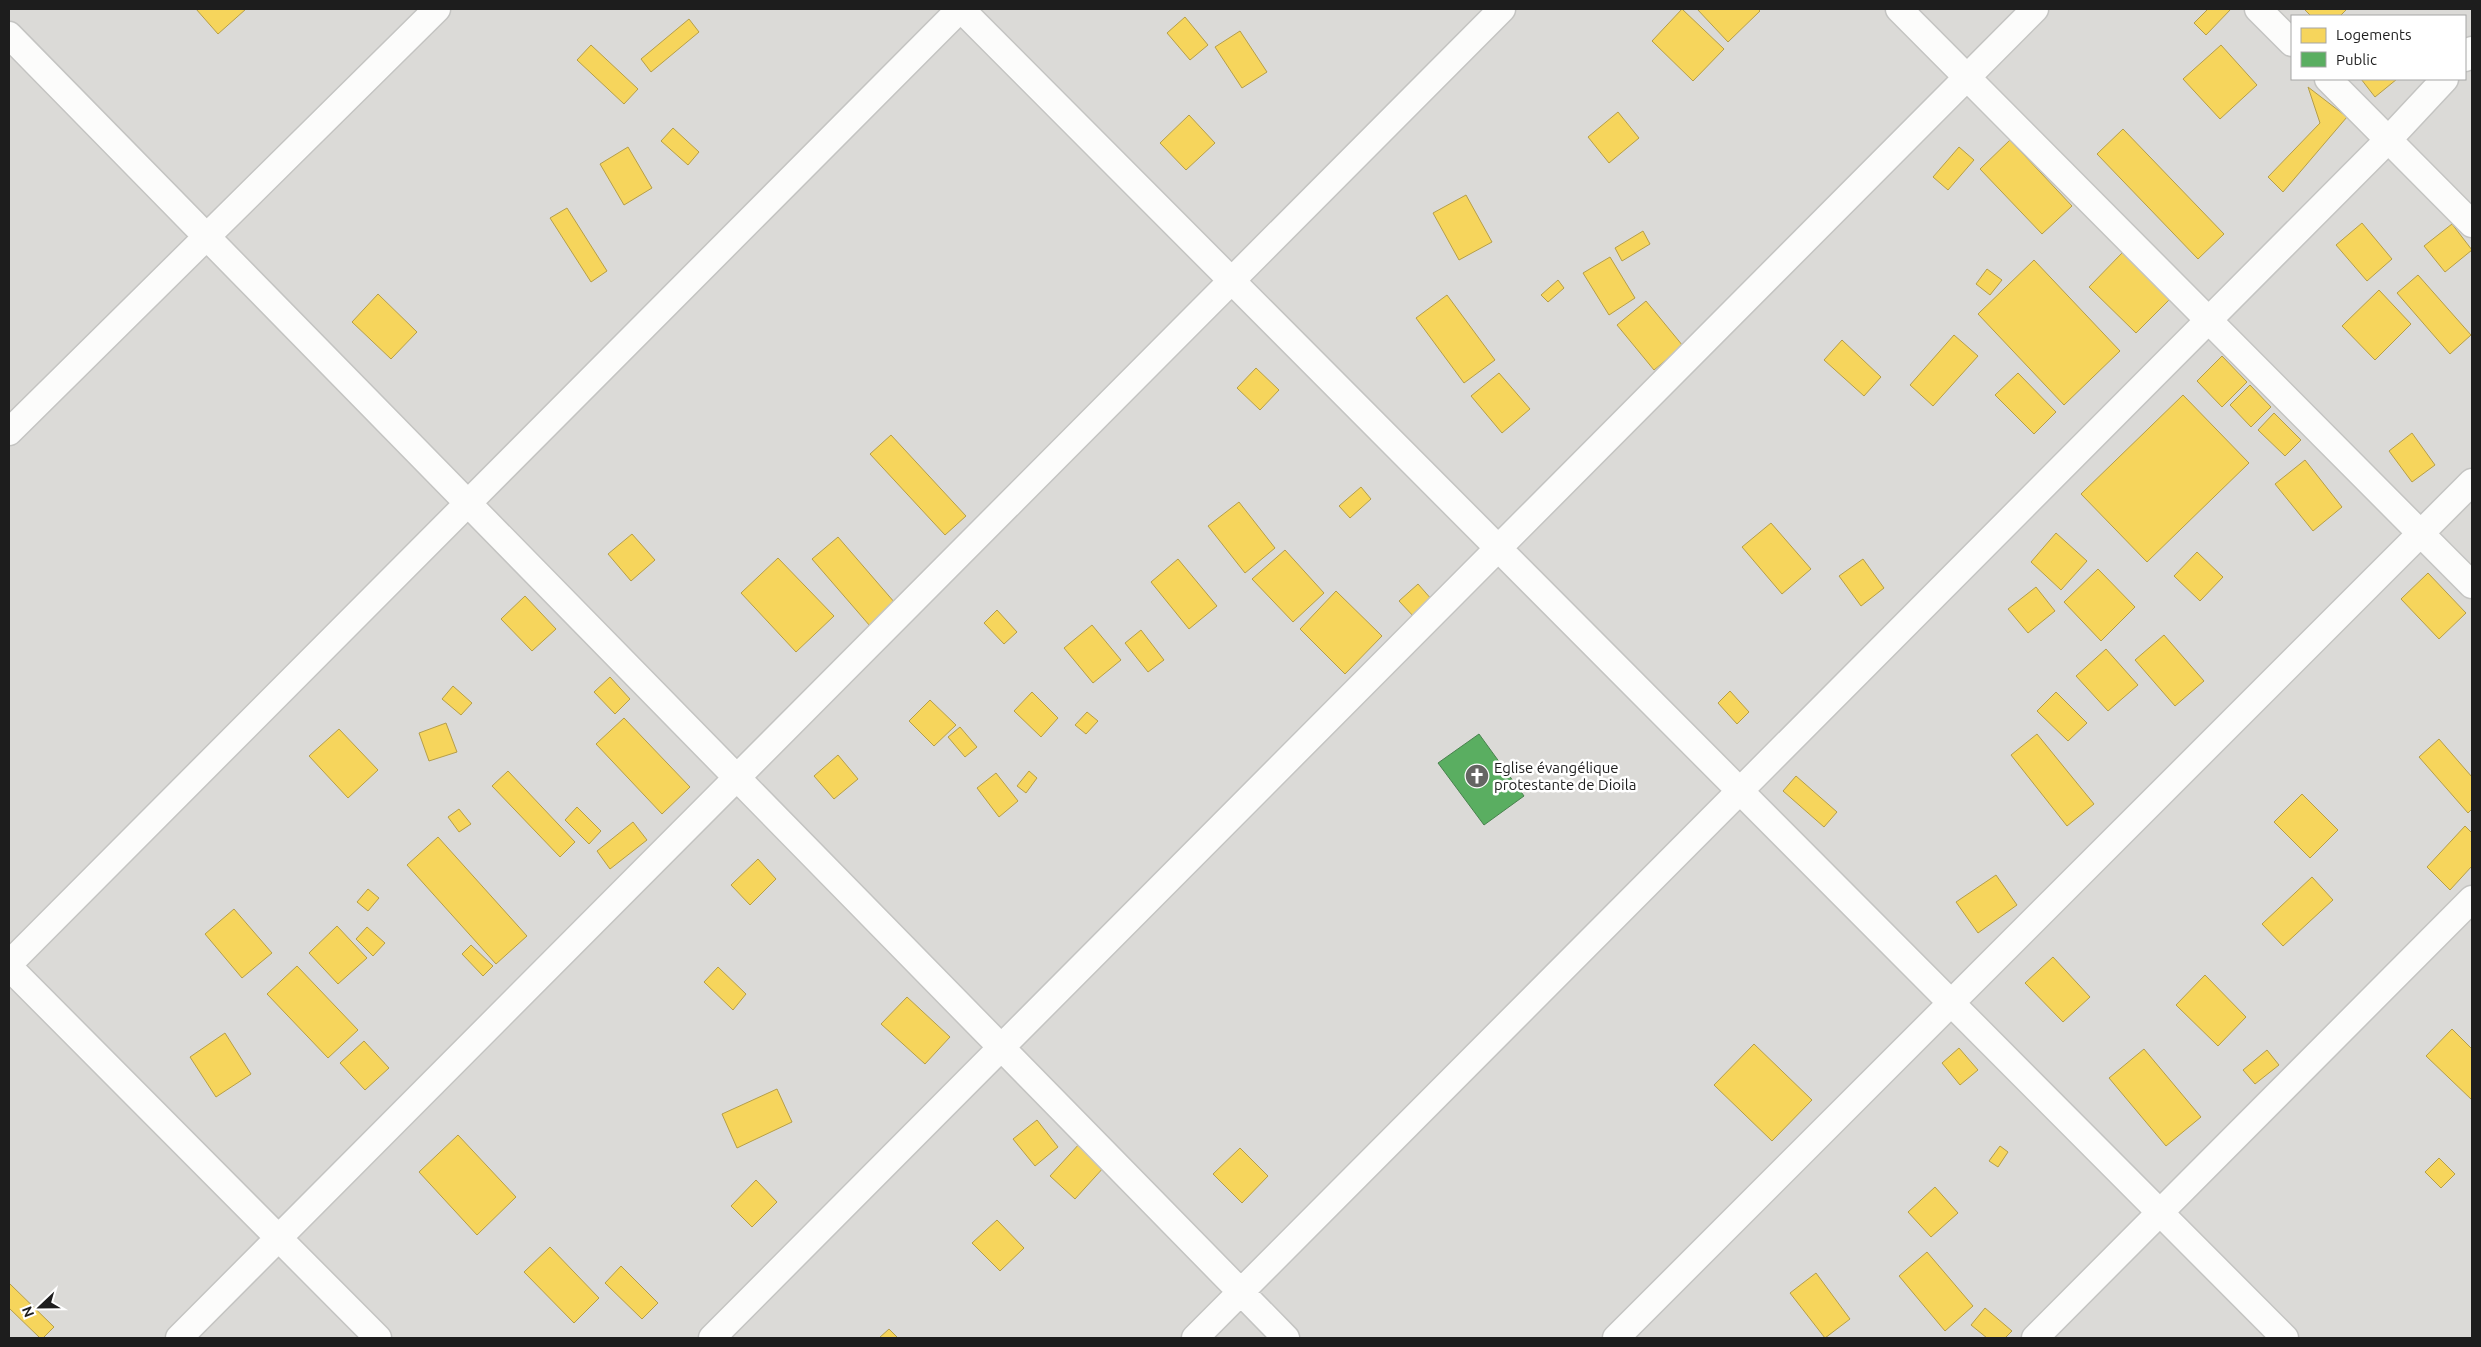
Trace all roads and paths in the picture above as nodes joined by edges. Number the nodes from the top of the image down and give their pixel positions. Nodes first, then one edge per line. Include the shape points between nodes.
1 (436, 9) edge
2 (960, 9) edge
3 (1502, 9) edge
4 (1899, 9) edge
5 (2035, 9) edge
6 (2258, 9) edge
7 (9, 36) edge
8 (2291, 42) edge
9 (1967, 77) junction
10 (2329, 80) edge
11 (2444, 80) edge
12 (2388, 140) junction
13 (2472, 224) edge
14 (206, 237) junction
15 (1232, 280) junction
16 (2209, 320) junction
17 (9, 432) edge
18 (2472, 482) edge
19 (468, 503) junction
20 (2421, 534) junction
21 (1498, 548) junction
22 (2472, 585) edge
23 (737, 778) junction
24 (1740, 791) junction
25 (2472, 899) edge
26 (9, 966) edge
27 (1951, 1003) junction
28 (1001, 1048) junction
29 (2160, 1213) junction
30 (278, 1238) junction
31 (1241, 1292) junction
32 (179, 1338) edge
33 (378, 1338) edge
34 (712, 1338) edge
35 (1195, 1338) edge
36 (1286, 1338) edge
37 (1616, 1338) edge
38 (2035, 1338) edge
39 (2285, 1338) edge

1 - 14 street
2 - 15 street
2 - 19 street
3 - 15 street
4 - 9 street
5 - 9 street
6 - 8 street
7 - 14 street
9 - 16 street
9 - 21 street
10 - 12 street
11 - 12 street
12 - 13 street
12 - 16 street
14 - 17 street
14 - 19 street
15 - 21 street
15 - 23 street
16 - 20 street
16 - 24 street
18 - 20 street
19 - 23 street
19 - 26 street
20 - 22 street
20 - 27 street
21 - 24 street
21 - 28 street
23 - 28 street
23 - 30 street
24 - 27 street
24 - 31 street
25 - 29 street
26 - 30 street
27 - 29 street
27 - 37 street
28 - 31 street
28 - 34 street
29 - 38 street
29 - 39 street
30 - 32 street
30 - 33 street
31 - 35 street
31 - 36 street

